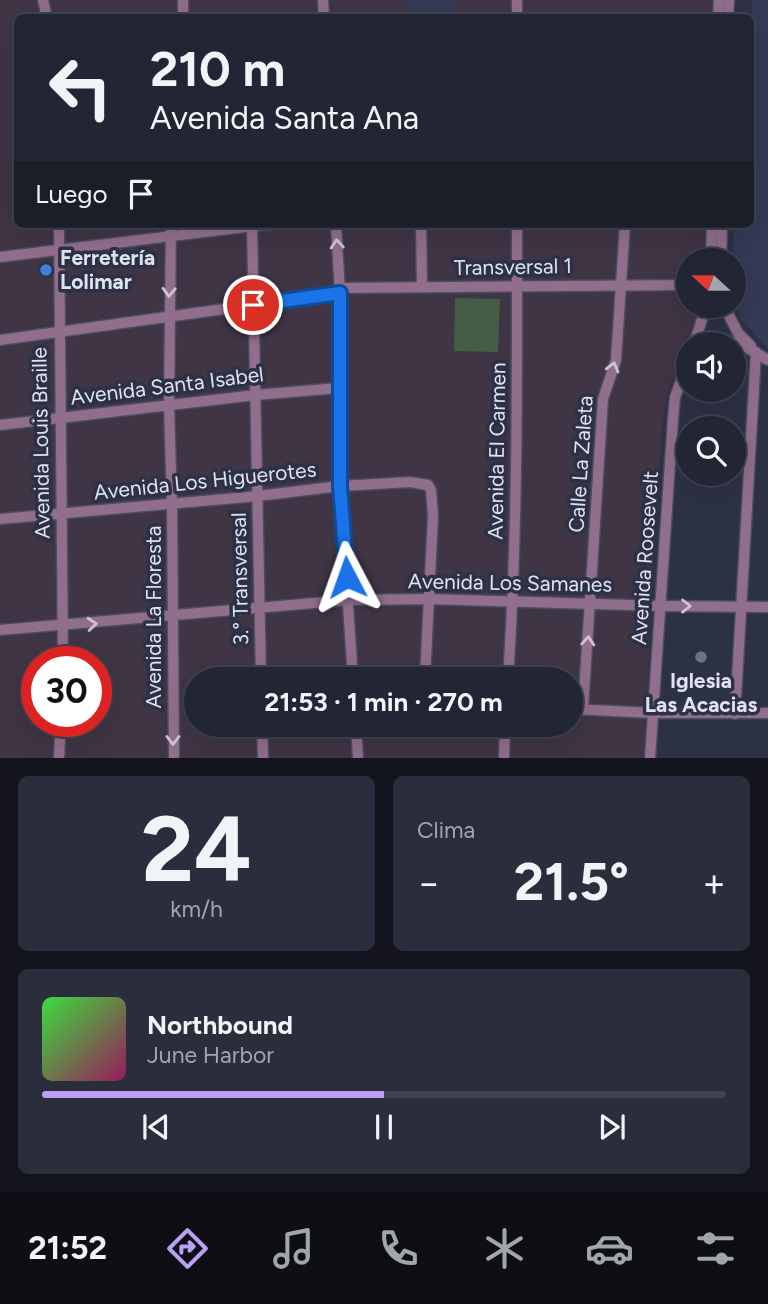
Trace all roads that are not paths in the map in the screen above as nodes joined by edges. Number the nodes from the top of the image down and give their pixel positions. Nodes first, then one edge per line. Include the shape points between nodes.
1 (59, 228) edge
2 (171, 228) edge
3 (238, 228) edge
4 (252, 228) edge
5 (335, 228) edge
6 (421, 228) edge
7 (517, 228) edge
8 (625, 228) edge
9 (712, 228) edge
10 (722, 228) edge
11 (171, 238) junction
12 (711, 248) edge
13 (721, 248) edge
14 (60, 251) junction
15 (0, 257) edge
16 (517, 285) junction
17 (676, 285) edge
18 (621, 286) junction
19 (422, 287) junction
20 (339, 291) junction
21 (253, 305) junction
22 (169, 317) junction
23 (730, 318) edge
24 (59, 334) junction
25 (0, 340) edge
26 (746, 346) edge
27 (757, 352) junction
28 (768, 360) edge
29 (338, 388) junction
30 (256, 394) junction
31 (676, 394) edge
32 (169, 406) junction
33 (62, 418) junction
34 (0, 425) edge
35 (340, 486) junction
36 (258, 496) junction
37 (172, 504) junction
38 (62, 515) junction
39 (0, 519) edge
40 (429, 599) junction
41 (349, 600) junction
42 (513, 601) junction
43 (591, 604) junction
44 (662, 606) junction
45 (740, 606) junction
46 (259, 607) junction
47 (768, 607) edge
48 (173, 616) junction
49 (64, 626) junction
50 (0, 630) edge
51 (63, 646) edge
52 (261, 667) edge
53 (352, 667) edge
54 (426, 667) edge
55 (509, 667) edge
56 (583, 709) joint
57 (654, 713) junction
58 (768, 713) edge
59 (736, 714) junction
60 (60, 737) edge
61 (262, 737) edge
62 (357, 737) edge
63 (505, 737) edge
64 (59, 758) edge
65 (174, 758) edge
66 (263, 758) edge
67 (358, 758) edge
68 (504, 758) edge
69 (650, 758) edge

1 - 14 street, Avenida Louis Braille
2 - 11 street, Avenida La Floresta
3 - 11 street
4 - 21 street, 3.° Transversal
20 -> 5 street
6 - 19 street
7 - 16 street, Avenida El Carmen
8 - 18 street, Calle La Zaleta
9 - 12 street
10 - 13 street
11 - 14 street
11 -> 22 street, Avenida La Floresta
14 - 15 street
14 - 24 street, Avenida Louis Braille
16 - 18 street, Transversal 1
16 - 19 street, Transversal 1
16 - 42 street, Avenida El Carmen
17 - 18 street, Transversal 1
43 -> 18 street, Calle La Zaleta via 603,400 615,366
19 - 20 street, Transversal 1
20 - 21 street, Transversal 1
20 - 29 street
21 - 22 street, Transversal 1
21 - 30 street, 3.° Transversal
22 - 24 street, Transversal 1
22 - 32 street, Avenida La Floresta
23 - 27 street
24 - 25 street, Transversal 1
24 - 33 street, Avenida Louis Braille
26 - 27 street
27 - 28 street
27 - 45 street
29 - 30 street, Avenida Santa Isabel
29 - 35 street
30 - 32 street, Avenida Santa Isabel
30 - 36 street, 3.° Transversal
31 - 44 street, Avenida Roosevelt
32 - 33 street, Avenida Santa Isabel
32 - 37 street, Avenida La Floresta
33 - 34 street, Avenida Santa Isabel
33 - 38 street, Avenida Louis Braille
35 - 36 street, Avenida Los Higuerotes
35 - 40 street, Avenida Los Higuerotes via 410,482 430,487
35 - 41 street
36 - 37 street, Avenida Los Higuerotes
36 - 46 street, 3.° Transversal
37 - 38 street, Avenida Los Higuerotes
37 - 48 street, Avenida La Floresta
38 - 39 street, Avenida Los Higuerotes
38 - 49 street, Avenida Louis Braille
40 - 41 street, Avenida Los Samanes
40 - 42 street, Avenida Los Samanes
40 - 54 street, Avenida Los Higuerotes
41 - 46 street, Avenida Los Samanes
41 - 53 street
42 - 43 street, Avenida Los Samanes
42 - 55 street, Avenida El Carmen
43 - 44 street, Avenida Los Samanes
56 -> 43 street, Calle La Zaleta
44 -> 45 street, Avenida Los Samanes
44 - 57 street, Avenida Roosevelt
45 - 47 street, Avenida Los Samanes
45 - 59 street
46 - 48 street, Avenida Los Samanes
46 - 52 street, 3.° Transversal
49 -> 48 street, Avenida Los Samanes
48 -> 65 street, Avenida La Floresta
49 - 50 street, Avenida Los Samanes
49 - 51 street, Avenida Louis Braille
56 - 57 street
57 - 59 street
57 - 69 street, Avenida Roosevelt
58 - 59 street
60 - 64 street
61 - 66 street
62 - 67 street
63 - 68 street

